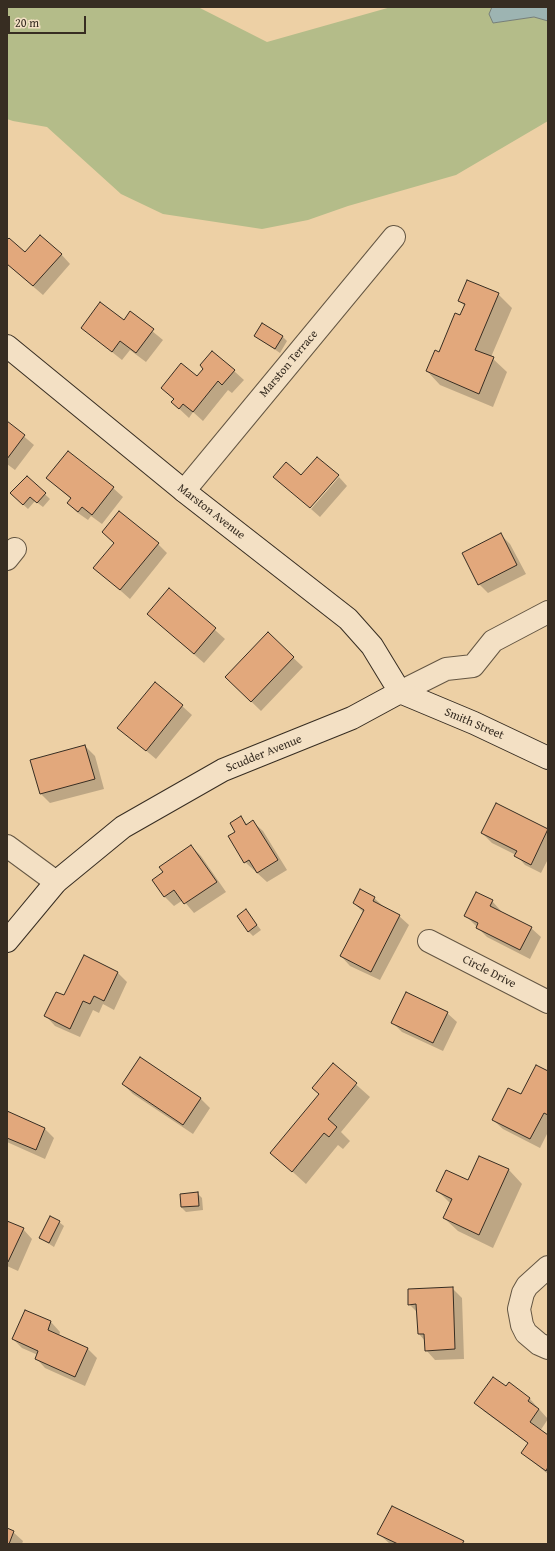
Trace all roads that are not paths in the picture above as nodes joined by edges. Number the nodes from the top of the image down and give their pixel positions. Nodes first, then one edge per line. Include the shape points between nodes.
1 (394, 237) dead end
2 (7, 346) edge
3 (184, 491) junction
4 (548, 612) edge
5 (400, 692) junction
6 (548, 758) edge
7 (7, 846) edge
8 (56, 882) junction
9 (7, 941) edge
10 (429, 941) dead end
11 (548, 1002) edge
12 (548, 1267) edge
13 (548, 1348) edge

1 - 3 main road, Marston Terrace
2 - 3 main road, Marston Avenue
3 - 5 main road, Marston Avenue via 348,619 372,646
4 - 5 main road, Scudder Avenue via 493,641 474,666 446,669
5 - 6 main road, Smith Street
5 - 8 main road, Scudder Avenue via 352,718 223,770 123,827
7 - 8 main road
8 - 9 main road, Scudder Avenue
10 - 11 main road, Circle Drive
12 - 13 main road via 527,1286 519,1309 526,1333

